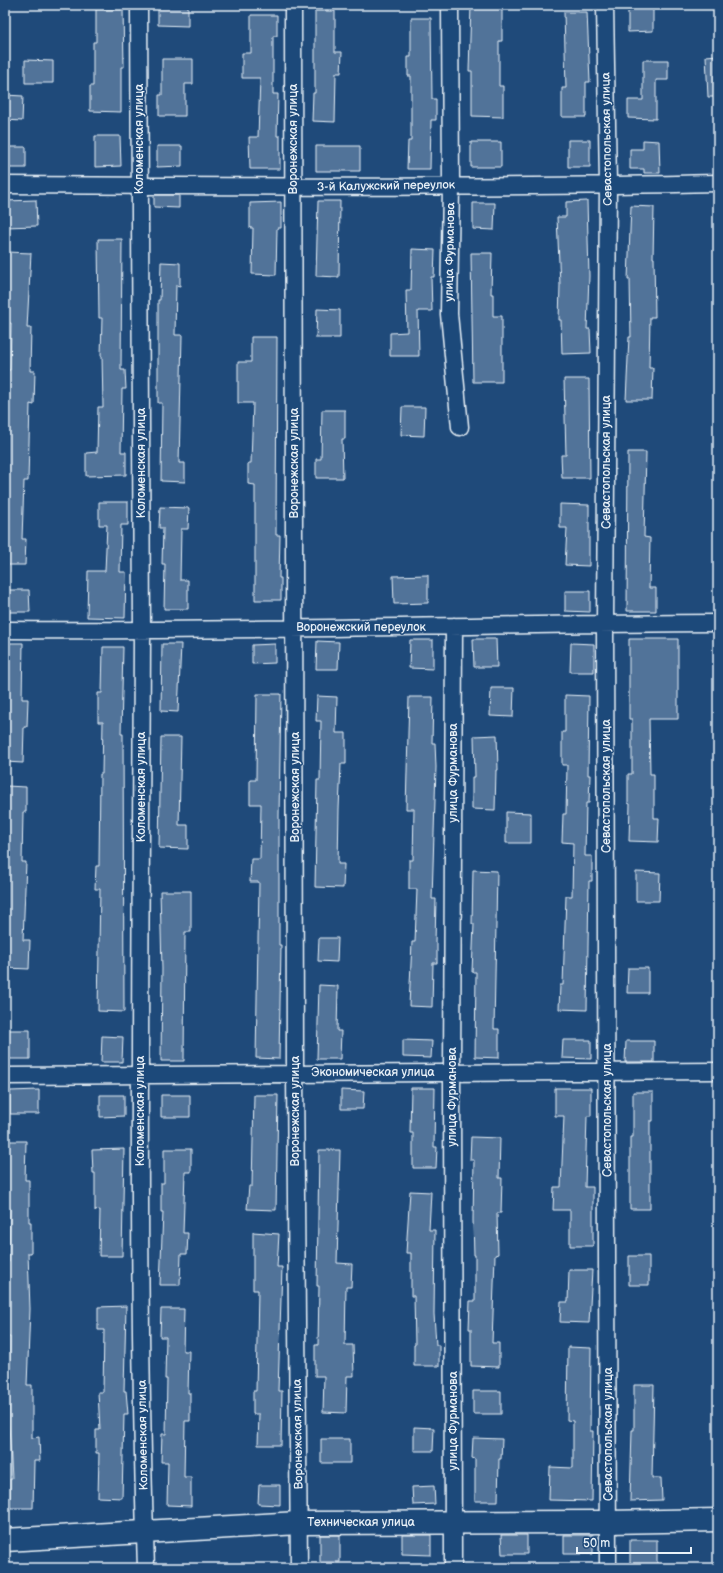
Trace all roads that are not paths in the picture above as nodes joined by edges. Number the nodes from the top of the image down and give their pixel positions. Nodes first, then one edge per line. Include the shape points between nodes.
1 (139, 5) edge
2 (293, 5) edge
3 (450, 5) edge
4 (605, 5) edge
5 (718, 183) edge
6 (5, 185) edge
7 (451, 185) junction
8 (608, 185) junction
9 (139, 186) junction
10 (294, 187) junction
11 (460, 427) dead end
12 (718, 623) edge
13 (605, 624) junction
14 (454, 626) junction
15 (295, 628) junction
16 (5, 630) edge
17 (142, 631) junction
18 (607, 1071) junction
19 (718, 1071) edge
20 (452, 1072) junction
21 (295, 1073) junction
22 (140, 1074) junction
23 (5, 1076) edge
24 (718, 1520) edge
25 (453, 1522) junction
26 (608, 1522) junction
27 (299, 1523) junction
28 (145, 1531) junction
29 (5, 1540) edge
30 (146, 1568) edge
31 (299, 1568) edge
32 (453, 1568) edge
33 (608, 1568) edge

1 - 9 street, Коломенская улица
2 - 10 street, Воронежская улица
3 - 7 street, улица Фурманова
4 - 8 street, Севастопольская улица
5 - 8 street, 3-й Калужский переулок
6 - 9 street, 3-й Калужский переулок
7 - 8 street, 3-й Калужский переулок
7 - 10 street, 3-й Калужский переулок
7 - 11 street, улица Фурманова via 449,314
8 - 13 street, Севастопольская улица
9 - 10 street, 3-й Калужский переулок
9 - 17 street, Коломенская улица
10 - 15 street, Воронежская улица
12 - 13 street, Воронежский переулок
13 - 14 street, Воронежский переулок
13 - 18 street, Севастопольская улица
14 - 15 street, Воронежский переулок
14 - 20 street, улица Фурманова
15 - 17 street, Воронежский переулок
15 - 21 street, Воронежская улица
16 - 17 street, Воронежский переулок
17 - 22 street, Коломенская улица
18 - 19 street, Экономическая улица
18 - 20 street, Экономическая улица
18 - 26 street, Севастопольская улица
20 - 21 street, Экономическая улица
20 - 25 street, улица Фурманова
21 - 22 street, Экономическая улица
21 - 27 street, Воронежская улица
22 - 23 street, Экономическая улица
22 - 28 street, Коломенская улица
24 - 26 street, Техническая улица
25 - 26 street, Техническая улица
25 - 27 street, Техническая улица
25 - 32 street, улица Фурманова
26 - 33 street, Севастопольская улица
27 - 28 street, Техническая улица
27 - 31 street, Воронежская улица
28 - 29 street, Техническая улица
28 - 30 street, Коломенская улица

